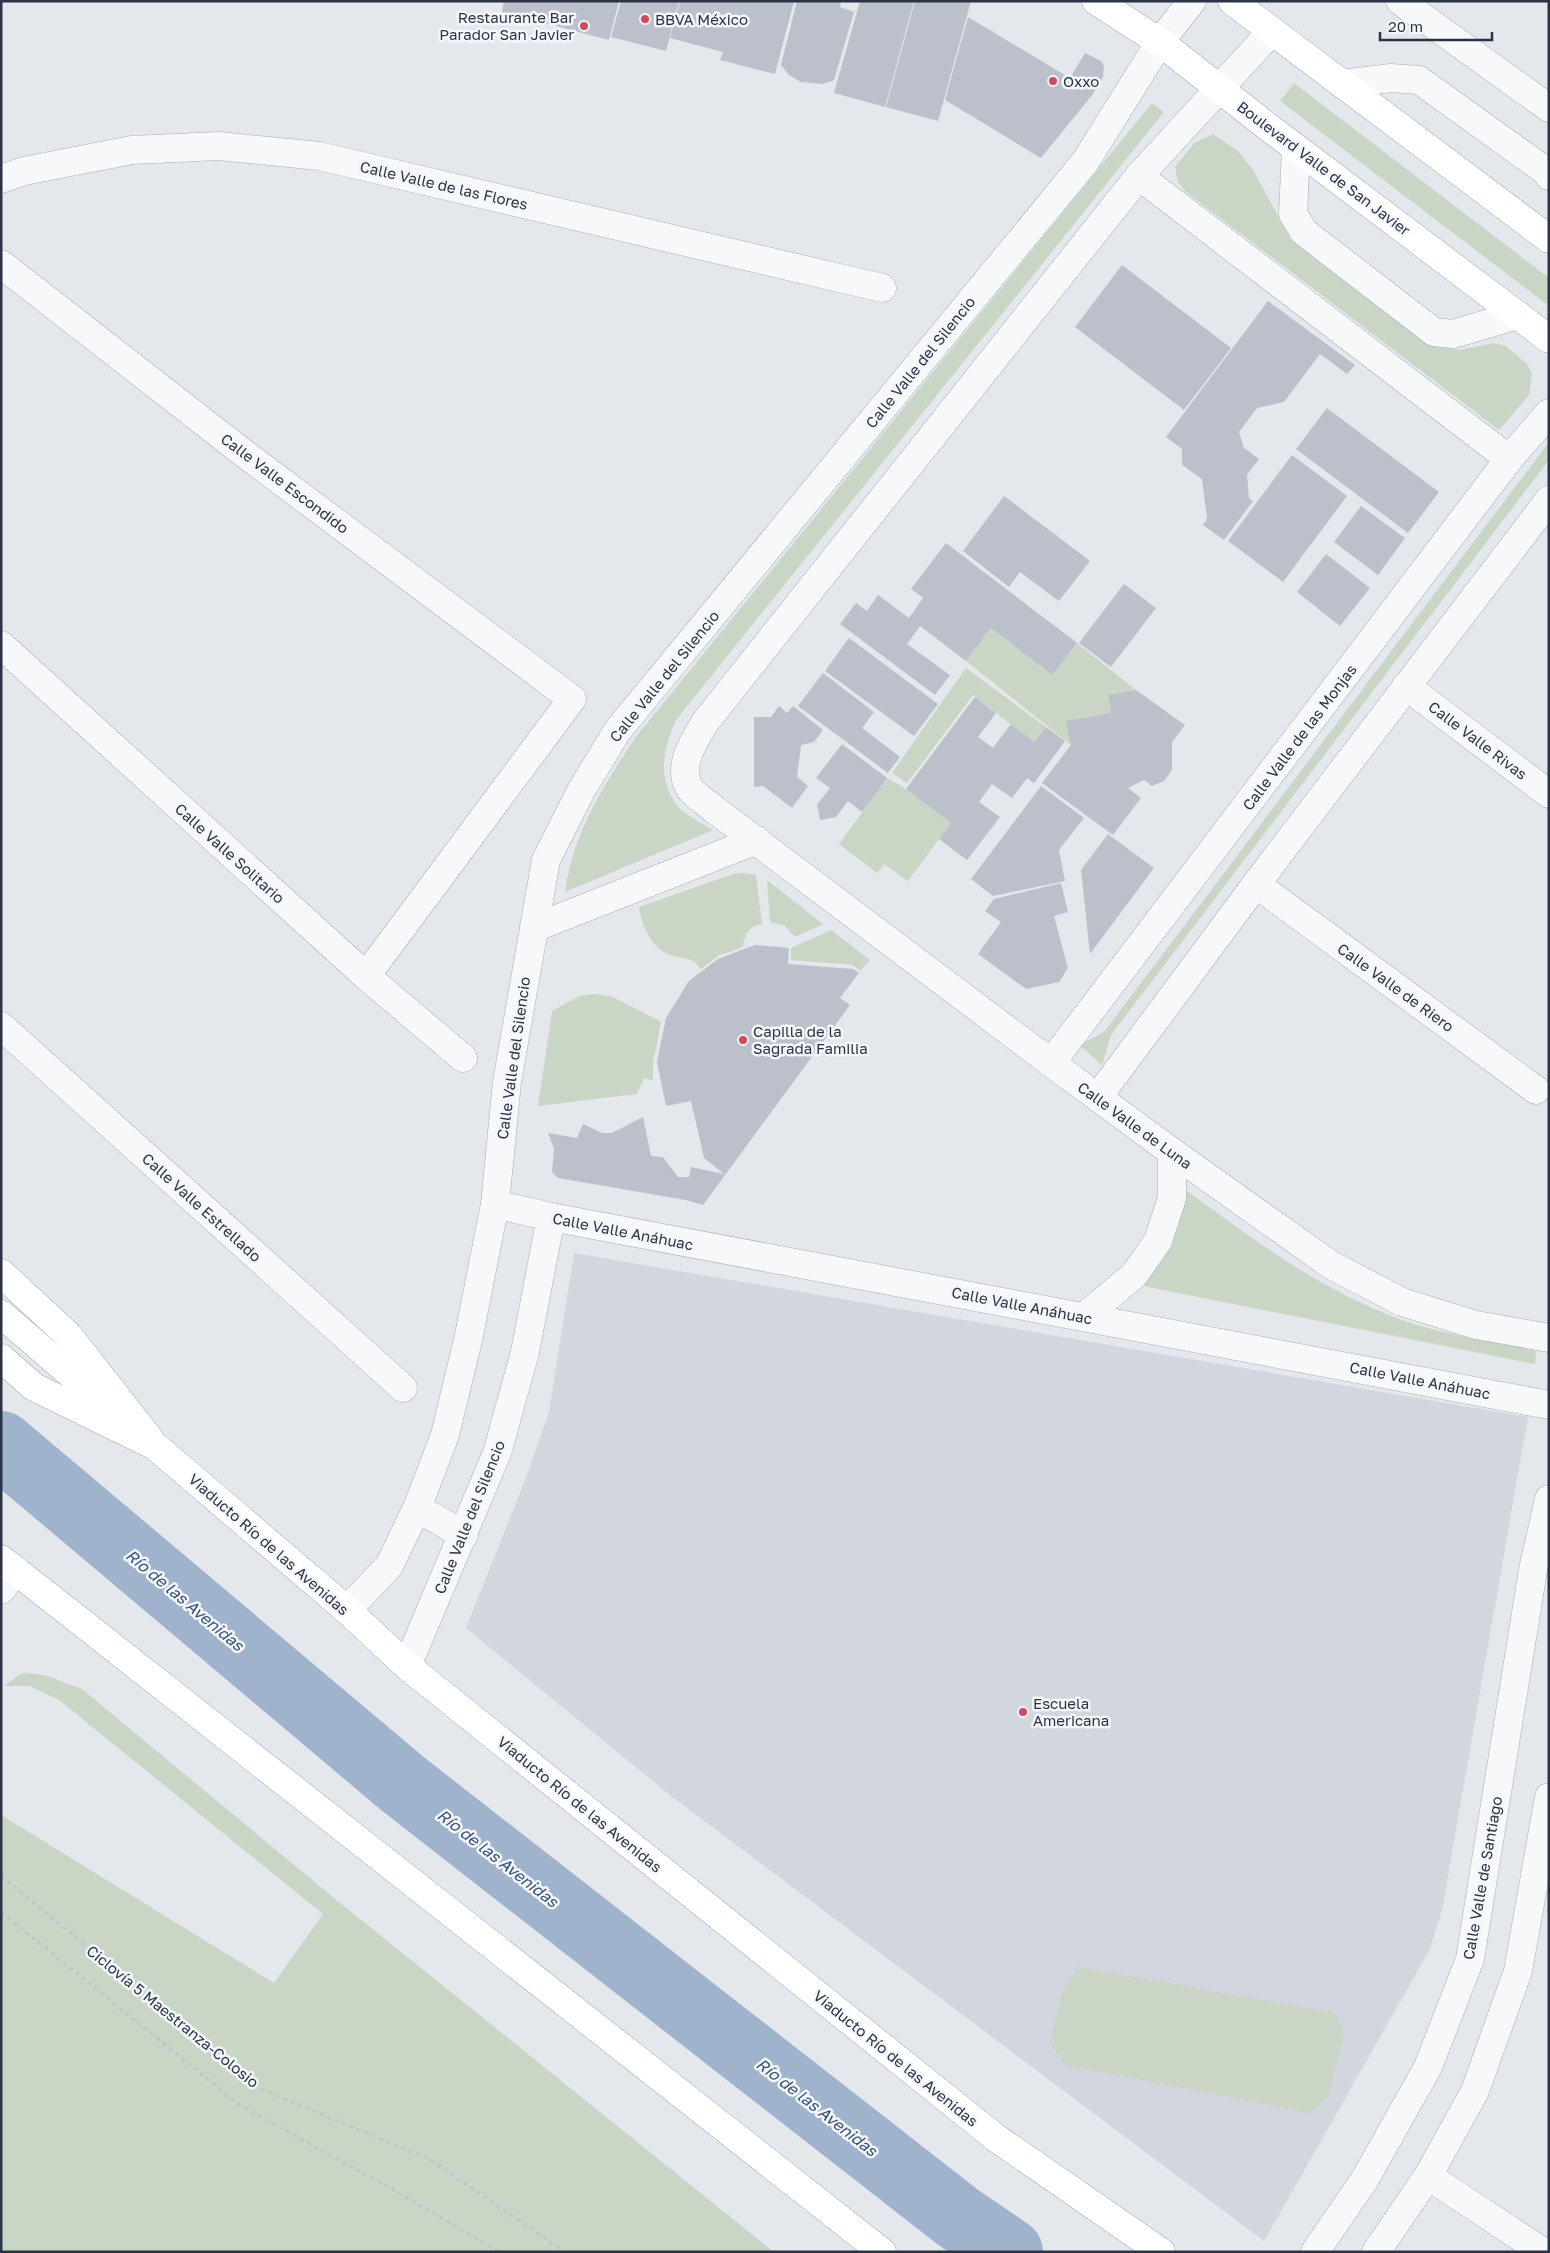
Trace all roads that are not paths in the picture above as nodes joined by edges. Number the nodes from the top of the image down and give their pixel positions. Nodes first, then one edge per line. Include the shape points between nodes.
1 (1096, 1) edge
2 (1192, 1) edge
3 (1232, 1) edge
4 (1400, 1) edge
5 (1272, 31) junction
6 (1160, 42) junction
7 (1342, 84) junction
8 (1220, 89) junction
9 (1549, 108) edge
10 (1296, 148) junction
11 (1139, 176) junction
12 (1549, 176) edge
13 (1, 179) edge
14 (1549, 240) edge
15 (1, 264) edge
16 (882, 288) dead end
17 (1518, 315) junction
18 (1549, 339) edge
19 (1549, 413) edge
20 (1509, 459) junction
21 (1549, 500) edge
22 (1, 645) edge
23 (1406, 686) junction
24 (1549, 794) edge
25 (757, 840) junction
26 (1256, 884) junction
27 (534, 928) junction
28 (366, 976) junction
29 (1, 1026) edge
30 (463, 1058) dead end
31 (1051, 1063) junction
32 (1536, 1090) dead end
33 (1098, 1097) junction
34 (1172, 1152) junction
35 (495, 1204) junction
36 (551, 1218) junction
37 (1, 1274) edge
38 (1, 1314) edge
39 (1084, 1316) junction
40 (1549, 1338) edge
41 (1, 1358) edge
42 (403, 1388) dead end
43 (1549, 1405) edge
44 (155, 1446) junction
45 (1549, 1499) edge
46 (417, 1508) junction
47 (464, 1535) junction
48 (6, 1573) edge
49 (347, 1610) junction
50 (407, 1666) junction
51 (1549, 1797) edge
52 (1428, 2176) junction
53 (882, 2252) edge
54 (1161, 2252) edge
55 (1315, 2252) edge
56 (1376, 2252) edge
57 (1543, 2252) edge

1 - 6 main road, Boulevard Valle de San Javier
2 - 6 street, Calle Valle del Silencio
3 - 5 main road
4 - 9 street
5 - 7 main road
5 - 8 street
6 - 8 main road, Boulevard Valle de San Javier
6 - 27 street, Calle Valle del Silencio via 1084,162 618,730 546,860
7 - 12 street via 1391,78 1419,80
7 - 14 main road
8 - 10 main road, Boulevard Valle de San Javier
8 - 11 street
10 - 17 main road, Boulevard Valle de San Javier
10 - 17 street via 1294,214 1304,232 1434,332 1453,334
11 - 20 street
11 - 25 street via 706,721 692,745 684,772 689,788
13 - 16 street, Calle Valle de las Flores via 132,150 219,146 319,156
15 - 28 street, Calle Valle Escondido via 242,452 572,699
17 - 18 main road, Boulevard Valle de San Javier
19 - 20 street, Calle Valle de las Monjas
20 - 31 street, Calle Valle de las Monjas
21 - 23 street
22 - 28 street, Calle Valle Solitario
23 - 24 street, Calle Valle Rivas
23 - 26 street
25 - 27 street
25 - 31 street, Calle Valle de Luna
26 - 32 street, Calle Valle de Riero
26 - 33 street
27 - 35 street, Calle Valle del Silencio via 507,1082
28 - 30 street, Calle Valle Solitario
29 - 42 street, Calle Valle Estrellado
31 - 33 street, Calle Valle de Luna
33 - 34 street, Calle Valle de Luna
34 - 39 street via 1172,1198 1158,1241 1134,1275
34 - 40 street, Calle Valle de Luna via 1331,1265 1402,1302 1476,1325
35 - 36 street, Calle Valle Anáhuac
35 - 46 street, Calle Valle del Silencio via 445,1435
36 - 39 street, Calle Valle Anáhuac
36 - 47 street, Calle Valle del Silencio via 523,1361 497,1453
37 - 44 main road via 68,1334
38 - 44 main road
39 - 43 street, Calle Valle Anáhuac
41 - 44 main road, Viaducto Río de las Avenidas via 34,1387
44 - 49 main road, Viaducto Río de las Avenidas
45 - 55 street, Calle Valle de Santiago via 1533,1570 1470,1959 1428,2068 1365,2179
46 - 47 street
46 - 49 street, Calle Valle del Silencio via 389,1566
47 - 50 street, Calle Valle del Silencio
48 - 53 main road
49 - 50 main road, Viaducto Río de las Avenidas
50 - 54 main road, Viaducto Río de las Avenidas via 996,2138
51 - 52 street via 1518,1971 1475,2091
52 - 56 street
52 - 57 street

